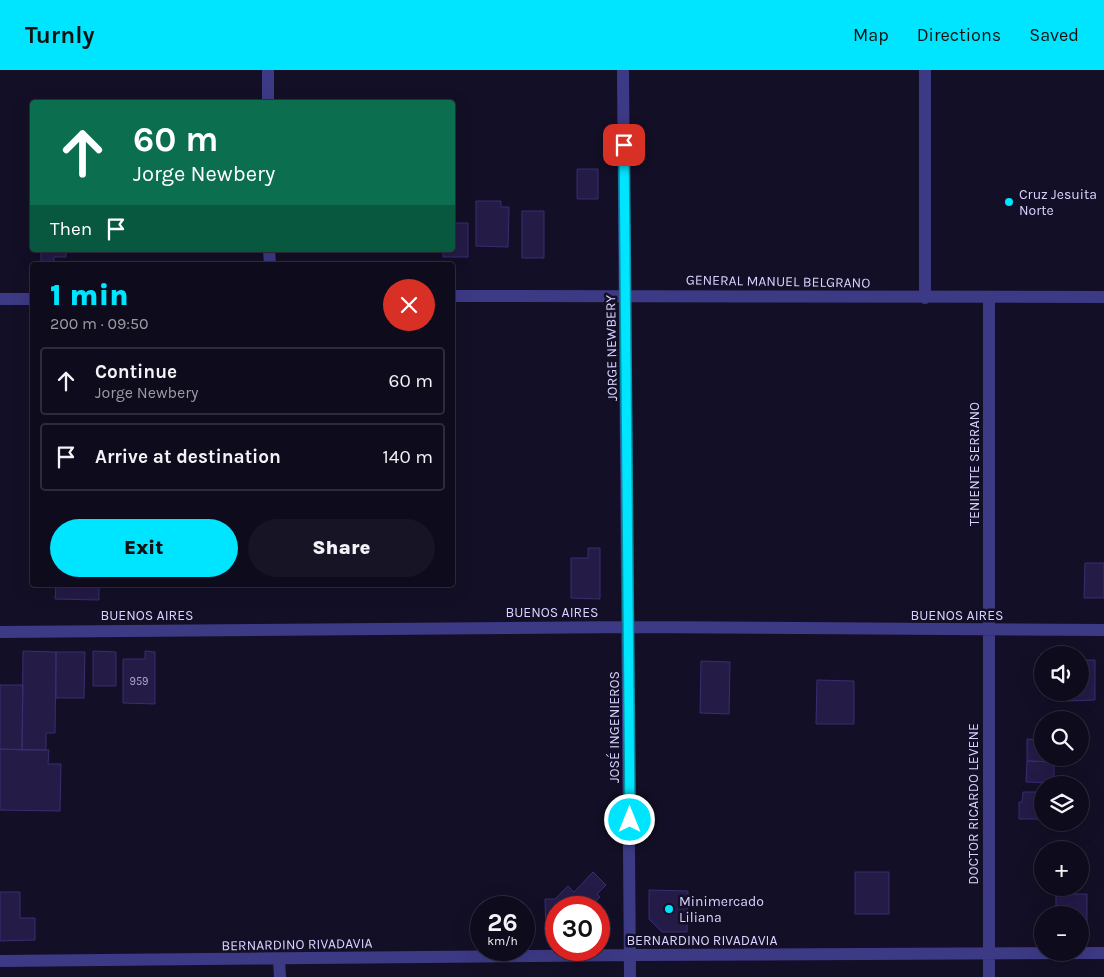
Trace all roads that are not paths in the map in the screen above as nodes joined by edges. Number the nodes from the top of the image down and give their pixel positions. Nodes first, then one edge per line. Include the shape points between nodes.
1 (268, 70) edge
2 (623, 70) edge
3 (925, 70) edge
4 (268, 100) edge
5 (625, 295) junction
6 (455, 296) edge
7 (989, 297) junction
8 (1104, 297) edge
9 (925, 298) junction
10 (0, 299) edge
11 (30, 299) edge
12 (629, 626) junction
13 (989, 630) junction
14 (1104, 630) edge
15 (0, 632) edge
16 (988, 954) junction
17 (1104, 954) edge
18 (630, 955) junction
19 (280, 960) junction
20 (0, 961) edge
21 (280, 977) edge
22 (630, 977) edge
23 (989, 977) edge

1 - 4 street
2 - 5 street, JORGE NEWBERY
3 - 9 street
5 - 6 street, GENERAL MANUEL BELGRANO
5 - 9 street, GENERAL MANUEL BELGRANO
5 - 12 street, JORGE NEWBERY
7 - 8 street, GENERAL MANUEL BELGRANO
7 - 9 street, GENERAL MANUEL BELGRANO
7 - 13 street, TENIENTE SERRANO
10 - 11 street
12 - 13 street, BUENOS AIRES
12 - 15 street, BUENOS AIRES
12 - 18 street, JOSÉ INGENIEROS
13 - 14 street, BUENOS AIRES
13 - 16 street, DOCTOR RICARDO LEVENE
16 - 17 street, BERNARDINO RIVADAVIA
16 - 18 street, BERNARDINO RIVADAVIA
16 - 23 street, DOCTOR RICARDO LEVENE
18 - 19 street, BERNARDINO RIVADAVIA
18 - 22 street, JOSÉ INGENIEROS
19 - 20 street, BERNARDINO RIVADAVIA
19 - 21 street

